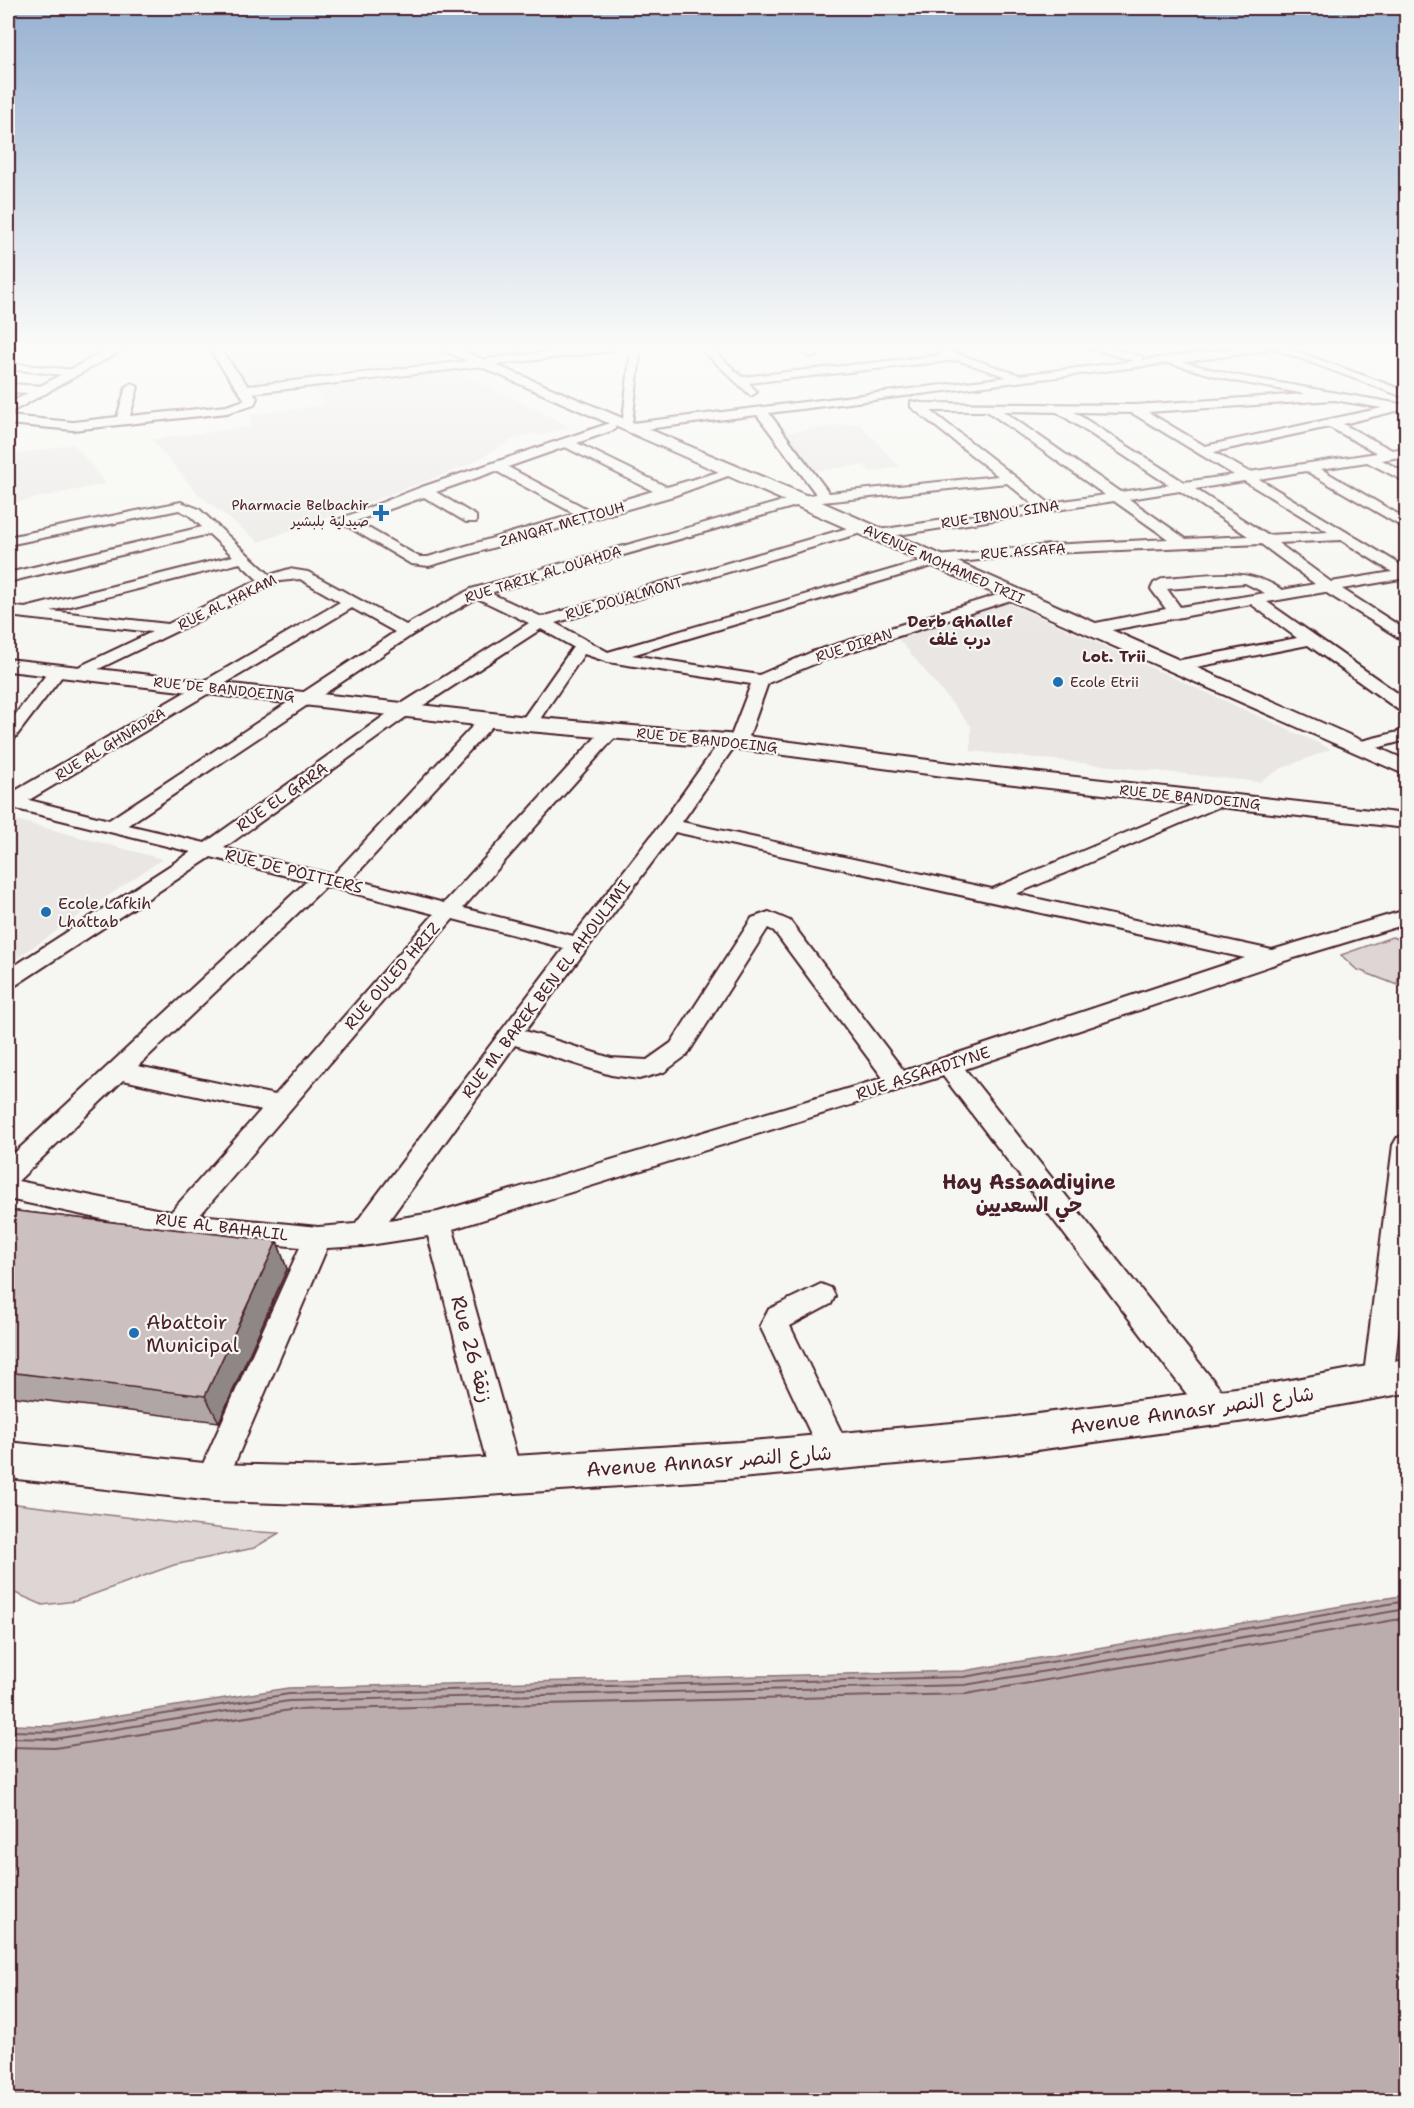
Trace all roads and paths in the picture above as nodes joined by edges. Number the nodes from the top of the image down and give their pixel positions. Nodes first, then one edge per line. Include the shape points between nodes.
1 (552, 446) edge
2 (574, 446) edge
3 (675, 446) edge
4 (790, 446) edge
5 (969, 446) edge
6 (1046, 446) edge
7 (1118, 446) edge
8 (1199, 446) edge
9 (1223, 446) edge
10 (1376, 446) edge
11 (1205, 450) junction
12 (1407, 452) edge
13 (1391, 454) junction
14 (1369, 458) junction
15 (496, 466) junction
16 (1310, 468) junction
17 (732, 471) junction
18 (1249, 477) junction
19 (1407, 478) edge
20 (1011, 479) junction
21 (1182, 488) junction
22 (423, 491) junction
23 (668, 493) junction
24 (825, 497) junction
25 (1119, 497) junction
26 (802, 500) junction
27 (1045, 507) junction
28 (589, 516) junction
29 (471, 519) dead end
30 (1407, 525) edge
31 (213, 529) junction
32 (871, 531) junction
33 (1344, 536) junction
34 (1263, 540) junction
35 (8, 541) edge
36 (1181, 542) junction
37 (243, 558) junction
38 (938, 560) junction
39 (1406, 574) edge
40 (8, 577) edge
41 (268, 581) junction
42 (1328, 587) junction
43 (476, 592) junction
44 (1012, 595) junction
45 (1279, 596) junction
46 (1255, 600) junction
47 (350, 603) junction
48 (8, 610) edge
49 (1176, 612) junction
50 (25, 613) junction
51 (541, 622) junction
52 (1091, 629) junction
53 (169, 630) junction
54 (406, 632) junction
55 (1407, 637) edge
56 (1310, 640) junction
57 (581, 647) junction
58 (608, 657) junction
59 (8, 665) edge
60 (1176, 666) junction
61 (69, 672) junction
62 (761, 680) junction
63 (208, 686) junction
64 (307, 698) junction
65 (1407, 708) edge
66 (404, 710) junction
67 (488, 720) junction
68 (528, 724) junction
69 (611, 731) junction
70 (8, 735) edge
71 (1407, 735) edge
72 (734, 742) junction
73 (1359, 747) junction
74 (1407, 768) edge
75 (10, 801) edge
76 (1216, 801) junction
77 (1407, 821) edge
78 (670, 825) junction
79 (113, 826) junction
80 (208, 850) junction
81 (330, 880) junction
82 (996, 895) junction
83 (448, 910) junction
84 (1407, 917) edge
85 (580, 945) junction
86 (1273, 957) junction
87 (8, 980) edge
88 (510, 1034) junction
89 (948, 1065) junction
90 (116, 1070) junction
91 (899, 1082) junction
92 (281, 1105) junction
93 (1407, 1145) edge
94 (8, 1174) edge
95 (8, 1189) edge
96 (438, 1223) junction
97 (177, 1224) junction
98 (363, 1235) junction
99 (318, 1238) junction
100 (821, 1296) dead end
101 (1392, 1379) edge
102 (1217, 1409) junction
103 (835, 1452) junction
104 (8, 1460) edge
105 (506, 1475) junction
106 (210, 1484) junction

1 - 15 street
2 - 23 street
3 - 17 street, AVENUE MOHAMED TRII
4 - 24 street
5 - 20 street
6 - 25 street
7 - 21 street
8 - 11 street
9 - 11 street
10 - 13 street
11 - 18 street
12 - 13 street, RUE IBNOU SINA
13 - 14 street, RUE IBNOU SINA
14 - 16 street, RUE IBNOU SINA
14 - 19 street
15 - 22 street
15 - 28 street
16 - 18 street, RUE IBNOU SINA
16 - 30 street
17 - 23 street, ZANQAT METTOUH
17 - 26 street, AVENUE MOHAMED TRII
18 - 21 street, RUE IBNOU SINA
18 - 33 street
20 - 24 street, RUE TARIK AL OUAHDA
20 - 27 street
21 - 25 street, RUE IBNOU SINA
21 - 34 street
22 - 28 street, ZANQAT METTOUH via 344,520 425,563
22 - 29 street
23 - 28 street, ZANQAT METTOUH
24 - 26 street, RUE TARIK AL OUAHDA
25 - 27 street, RUE IBNOU SINA
25 - 36 street
26 - 32 street, AVENUE MOHAMED TRII
26 - 43 street, RUE TARIK AL OUAHDA
27 - 32 street, RUE IBNOU SINA
31 - 35 street via 181,506
31 - 37 street
31 - 40 street
32 - 38 street, AVENUE MOHAMED TRII
32 - 51 street, RUE DOUALMONT
33 - 34 street, RUE ASSAFA
33 - 39 street
34 - 36 street, RUE ASSAFA
34 - 42 street
36 - 38 street, RUE ASSAFA via 1008,551
37 - 41 street
37 - 50 street
38 - 44 street, AVENUE MOHAMED TRII
38 - 58 street, RUE ASSAFA
39 - 42 street
41 - 47 street, RUE AL HAKAM via 289,574 303,575
41 - 53 street, RUE AL HAKAM
42 - 45 street
42 - 55 street
43 - 51 street
43 - 54 street, RUE TARIK AL OUAHDA
44 - 52 street, AVENUE MOHAMED TRII
44 - 62 street, RUE DIRAN via 818,656
45 - 46 street
45 - 49 street via 1260,582 1246,578 1164,583 1159,589
46 - 49 street
46 - 56 street
47 - 54 street, RUE AL HAKAM
47 - 63 street, RUE AL GHNADRA
48 - 50 street
49 - 52 street
50 - 53 street
51 - 57 street
51 - 66 street, RUE DOUALMONT
52 - 60 street, AVENUE MOHAMED TRII
53 - 61 street, RUE AL HAKAM
54 - 64 street, RUE TARIK AL OUAHDA
56 - 60 street
56 - 65 street
57 - 58 street
57 - 68 street
58 - 62 street
59 - 61 street, RUE DE BANDOEING
60 - 73 street, AVENUE MOHAMED TRII
61 - 63 street, RUE DE BANDOEING
61 - 70 street
62 - 72 street
63 - 64 street, RUE DE BANDOEING
63 - 75 street, RUE AL GHNADRA
64 - 66 street, RUE DE BANDOEING
64 - 79 street, RUE TARIK AL OUAHDA
66 - 67 street, RUE DE BANDOEING
66 - 80 street, RUE EL GARA
67 - 68 street, RUE DE BANDOEING
67 - 81 street
68 - 69 street, RUE DE BANDOEING
69 - 72 street, RUE DE BANDOEING
69 - 83 street, RUE OULED HRIZ
71 - 73 street
72 - 76 street, RUE DE BANDOEING
72 - 78 street, RUE M. BAREK BEN EL AHOULIMI
73 - 74 street, AVENUE MOHAMED TRII
75 - 79 street, RUE DE POITIERS
76 - 77 street, RUE DE BANDOEING
76 - 82 street
78 - 82 street
78 - 85 street, RUE M. BAREK BEN EL AHOULIMI
79 - 80 street, RUE DE POITIERS
80 - 81 street, RUE DE POITIERS
80 - 87 street, RUE EL GARA
81 - 83 street, RUE DE POITIERS
81 - 90 street
82 - 86 street
83 - 85 street, RUE DE POITIERS
83 - 92 street, RUE OULED HRIZ
84 - 86 street, RUE ASSAADIYNE
85 - 88 street, RUE M. BAREK BEN EL AHOULIMI
86 - 89 street, RUE ASSAADIYNE
88 - 91 street via 616,1067 653,1067 679,1049 760,923 769,919 783,926
88 - 98 street, RUE M. BAREK BEN EL AHOULIMI
89 - 91 street, RUE ASSAADIYNE
89 - 102 street
90 - 92 street
90 - 94 street
91 - 96 street, RUE ASSAADIYNE
92 - 97 street, RUE OULED HRIZ
93 - 101 street
95 - 97 street, RUE AL BAHALIL
96 - 98 street, RUE AL BAHALIL
96 - 105 street, Rue 26 زنقة
97 - 99 street, RUE AL BAHALIL
98 - 99 street, RUE AL BAHALIL
99 - 106 street
100 - 103 street via 779,1318 775,1326
101 - 102 street, Avenue Annasr شارع النصر
102 - 103 street, Avenue Annasr شارع النصر via 1025,1434
103 - 105 street, Avenue Annasr شارع النصر
104 - 106 street, Avenue Annasr شارع النصر
105 - 106 street, Avenue Annasr شارع النصر via 337,1486 265,1488

